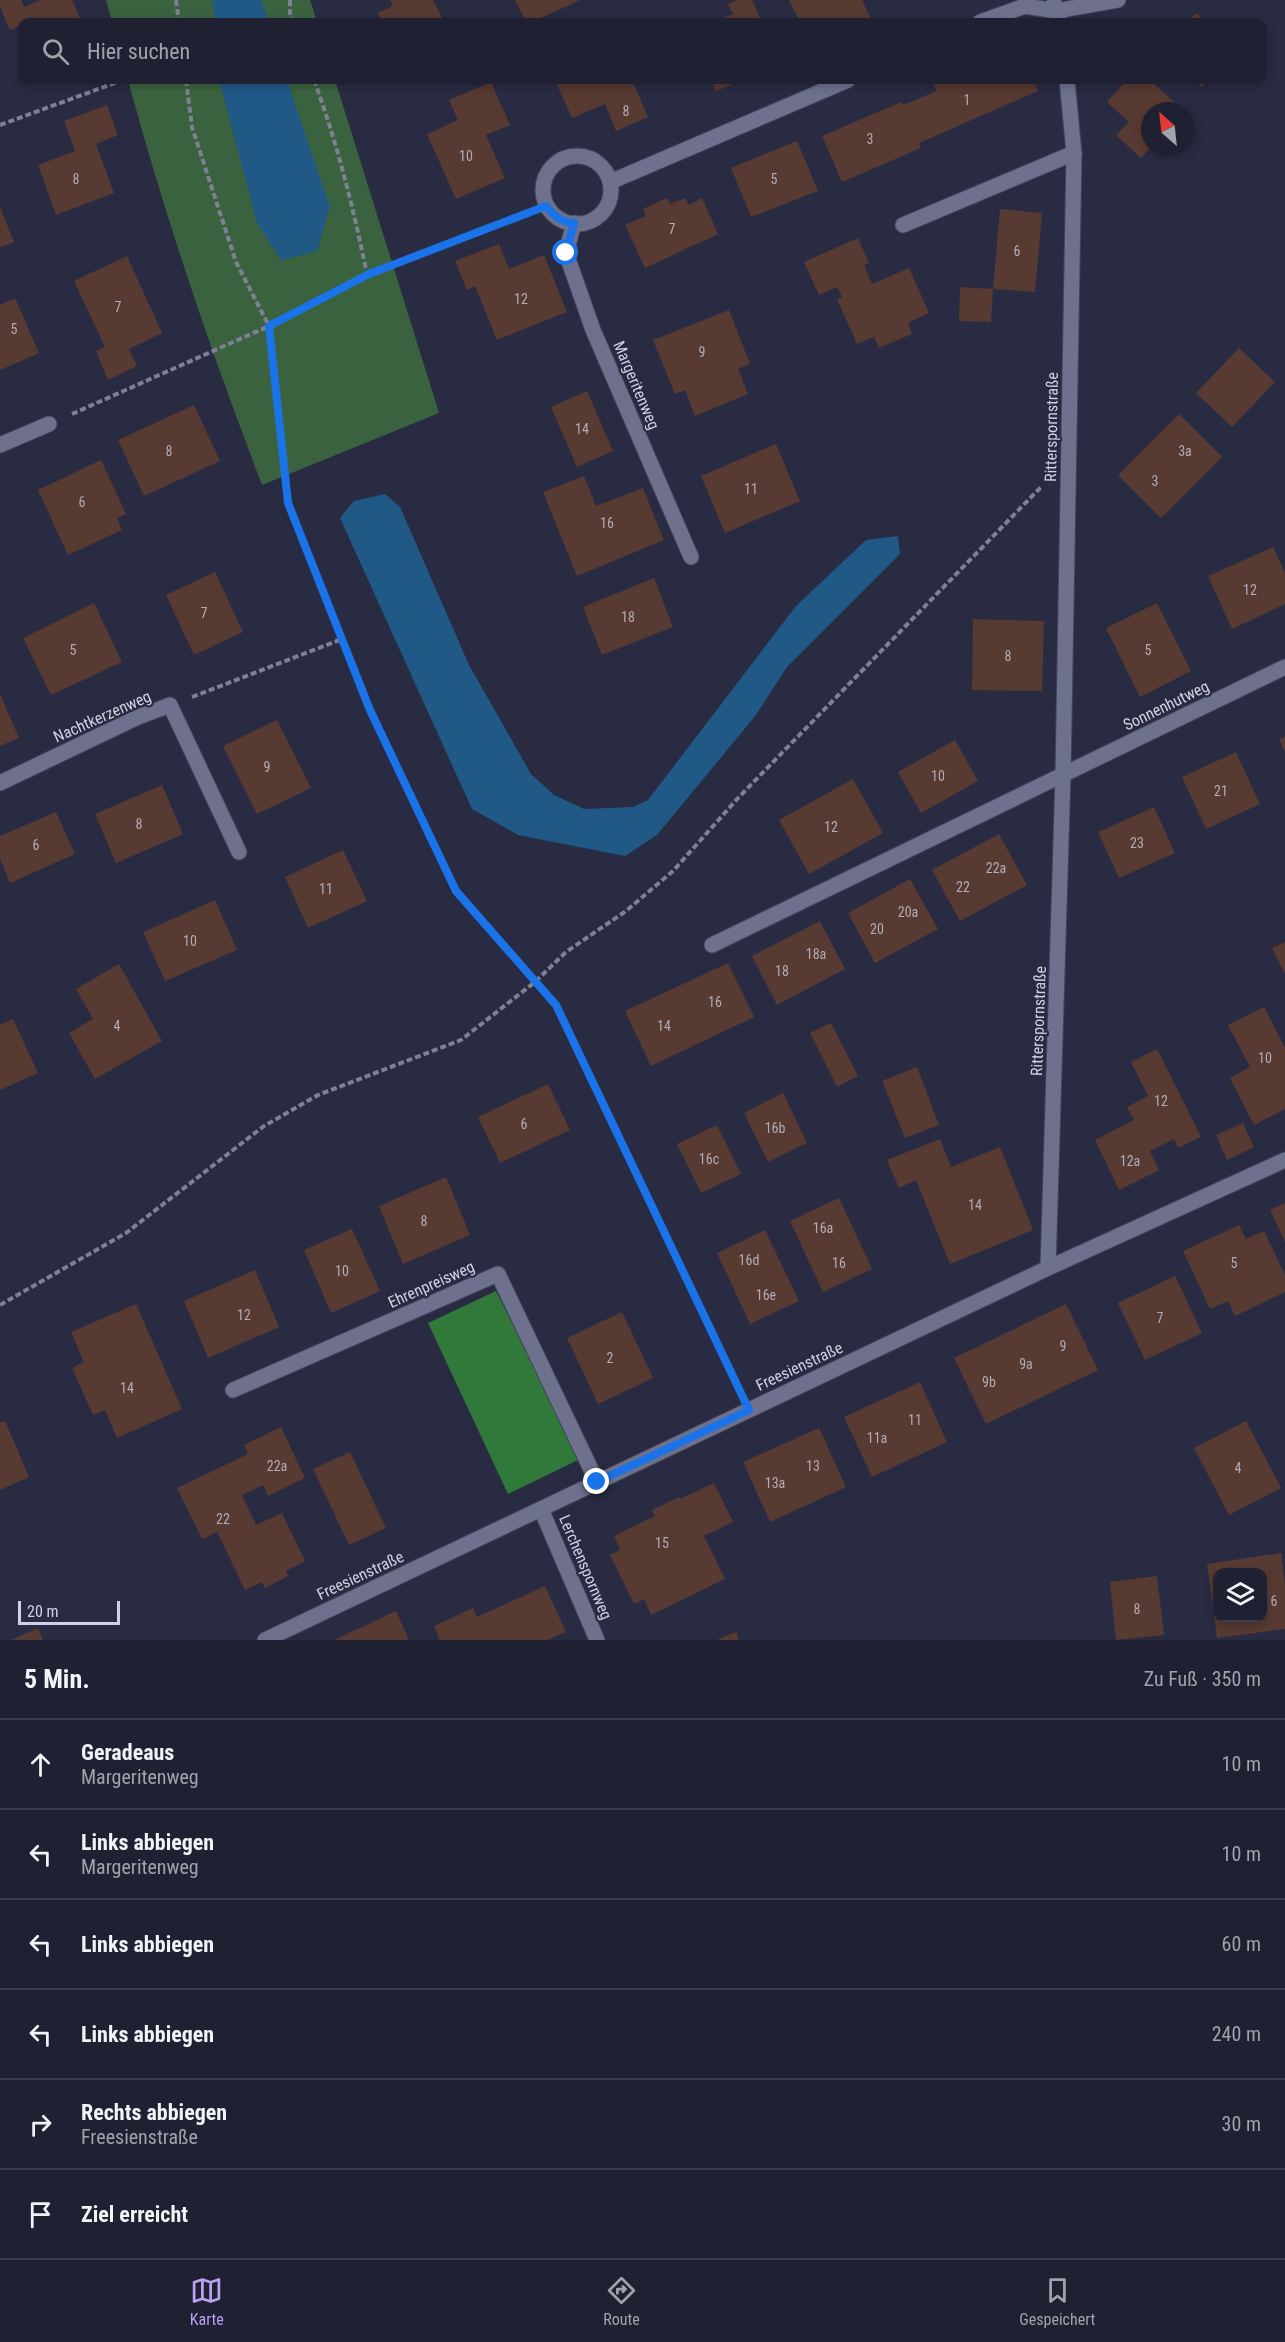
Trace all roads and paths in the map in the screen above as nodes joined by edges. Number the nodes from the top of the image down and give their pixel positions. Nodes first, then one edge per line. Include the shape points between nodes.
1 (176, 0) edge
2 (290, 0) edge
3 (1118, 0) edge
4 (1057, 11) edge
5 (178, 18) edge
6 (292, 18) edge
7 (991, 18) edge
8 (112, 84) edge
9 (187, 84) edge
10 (315, 84) edge
11 (839, 84) edge
12 (1068, 84) edge
13 (0, 125) edge
14 (1074, 153) junction
15 (610, 182) junction
16 (546, 206) junction
17 (574, 223) junction
18 (903, 225) dead end
19 (369, 274) junction
20 (269, 326) junction
21 (49, 424) joint
22 (0, 445) edge
23 (1069, 459) junction
24 (691, 557) dead end
25 (342, 639) junction
26 (1285, 667) edge
27 (170, 705) junction
28 (1063, 775) junction
29 (0, 783) edge
30 (238, 852) dead end
31 (712, 945) dead end
32 (536, 982) junction
33 (1285, 1160) edge
34 (1048, 1268) junction
35 (0, 1305) edge
36 (233, 1390) dead end
37 (749, 1410) junction
38 (597, 1482) junction
39 (541, 1509) junction
40 (265, 1640) edge
41 (597, 1640) edge

1 - 5 path
2 - 6 path
3 - 4 street
4 - 7 street via 1025,6
8 - 13 path
9 - 20 path via 192,127 236,262
10 - 19 path via 334,134
11 - 15 street
12 - 14 street, Ritterspornstraße
14 - 18 street
14 - 23 street, Ritterspornstraße
15 - 16 street via 595,161 570,157 557,163 547,175 543,190
15 - 17 street via 609,201 600,216 584,224
16 - 17 street via 566,223
16 - 19 path
17 - 24 street, Margeritenweg via 566,253 593,330
19 - 20 path
20 - 21 path
20 - 25 path via 288,503
21 - 22 street
23 - 28 street, Ritterspornstraße
23 - 32 path via 739,796 673,871 626,911 566,952
25 - 27 path
25 - 32 path via 370,710 456,891
26 - 28 street, Sonnenhutweg
27 - 29 street, Nachtkerzenweg
27 - 30 street, Nachtkerzenweg
28 - 31 street
28 - 34 street, Ritterspornstraße
32 - 35 path via 461,1040 318,1095 264,1126 126,1233
32 - 37 path via 556,1005
33 - 34 street, Freesienstraße
34 - 37 street, Freesienstraße
36 - 38 street, Ehrenpreisweg via 498,1274
37 - 38 street, Freesienstraße
38 - 39 street, Freesienstraße
39 - 40 street, Freesienstraße
39 - 41 street, Lerchenspornweg

